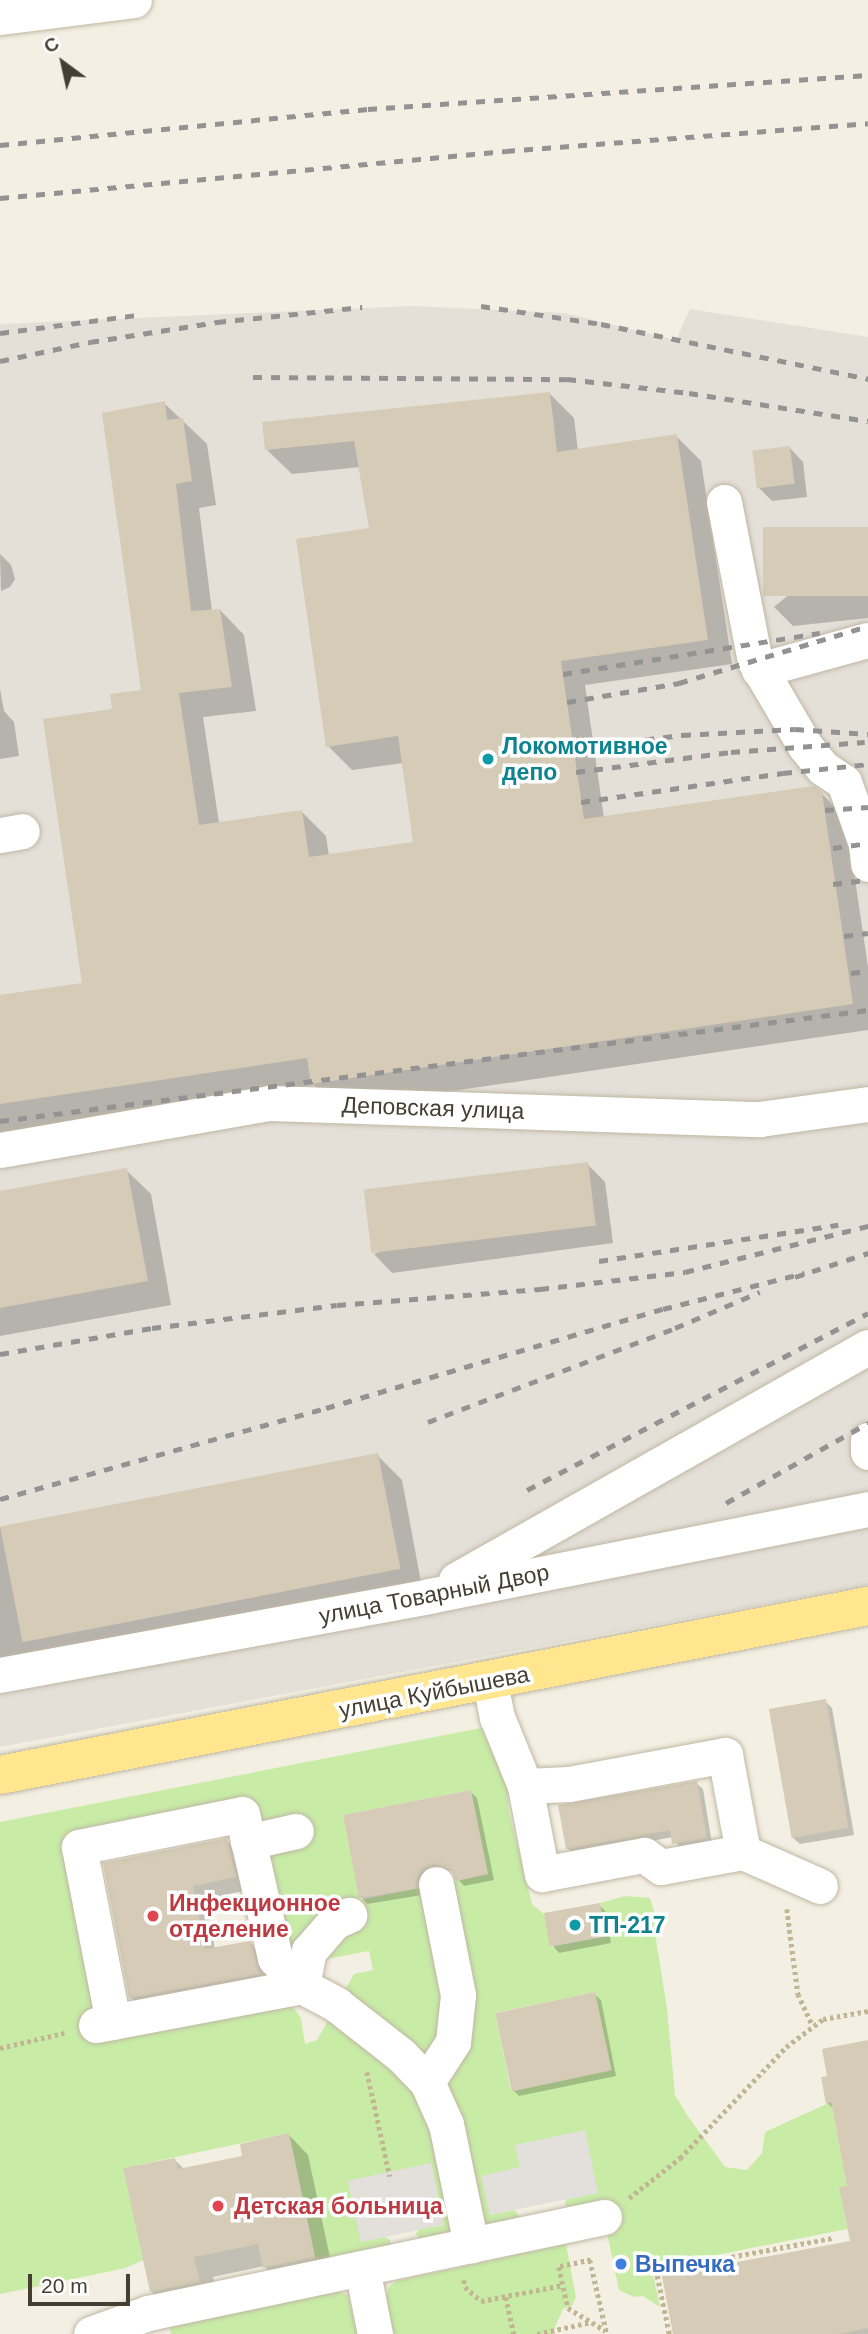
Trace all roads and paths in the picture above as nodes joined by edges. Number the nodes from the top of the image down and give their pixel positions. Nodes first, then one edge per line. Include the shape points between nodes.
1 (134, 0) edge
2 (0, 17) edge
3 (724, 502) dead end
4 (868, 640) edge
5 (759, 670) junction
6 (856, 781) edge
7 (868, 864) edge
8 (868, 1104) edge
9 (0, 1150) edge
10 (868, 1347) edge
11 (868, 1440) edge
12 (868, 1452) edge
13 (868, 1509) edge
14 (429, 1596) junction
15 (868, 1606) edge
16 (0, 1675) edge
17 (490, 1682) junction
18 (0, 1774) edge
19 (525, 1786) junction
20 (296, 1831) dead end
21 (248, 1842) junction
22 (743, 1852) junction
23 (785, 1870) junction
24 (436, 1884) dead end
25 (820, 1886) dead end
26 (349, 1915) dead end
27 (302, 1986) junction
28 (868, 2011) edge
29 (356, 2020) junction
30 (105, 2023) junction
31 (813, 2026) junction
32 (0, 2048) edge
33 (427, 2082) junction
34 (390, 2177) dead end
35 (593, 2219) junction
36 (834, 2238) dead end
37 (471, 2245) junction
38 (591, 2260) junction
39 (362, 2268) junction
40 (563, 2285) junction
41 (465, 2287) dead end
42 (506, 2297) junction
43 (592, 2322) junction
44 (151, 2323) edge
45 (551, 2332) edge
46 (607, 2332) edge
47 (91, 2334) edge
48 (375, 2334) edge
49 (514, 2334) edge
50 (537, 2334) edge
51 (669, 2334) edge

1 - 2 street
3 - 5 street via 750,646
4 - 5 street
5 - 6 street via 805,747 823,768
6 - 7 street
8 - 9 street, Деповская улица via 760,1119 270,1103
10 - 14 street
11 - 12 street
13 - 14 street, улица Товарный Двор
14 - 16 street, улица Товарный Двор
15 - 17 main road, улица Куйбышева
17 - 18 main road, улица Куйбышева
17 - 19 street via 497,1717
19 - 22 street via 542,1874 644,1855 661,1867
19 - 22 street via 569,1784 725,1755
20 - 21 street
21 - 27 street via 275,1958
21 - 30 street via 242,1814 79,1847
22 - 23 street
23 - 25 street
23 - 31 path via 798,1994
24 - 33 street via 458,1995 453,2042
26 - 27 street via 334,1922 309,1951
27 - 29 street
27 - 30 street
28 - 31 path via 823,2019
29 - 33 street
29 - 34 path
30 - 32 path
31 - 35 path via 786,2047 680,2158
33 - 37 street via 446,2124
35 - 37 street
35 - 38 path
36 - 51 path via 656,2271
37 - 39 street
38 - 40 path via 559,2267
38 - 46 path
39 - 44 street
39 - 48 street
40 - 42 path
40 - 43 path via 568,2308
41 - 42 path via 481,2301
42 - 49 path
43 - 45 path
43 - 46 path
44 - 47 street
45 - 50 path

